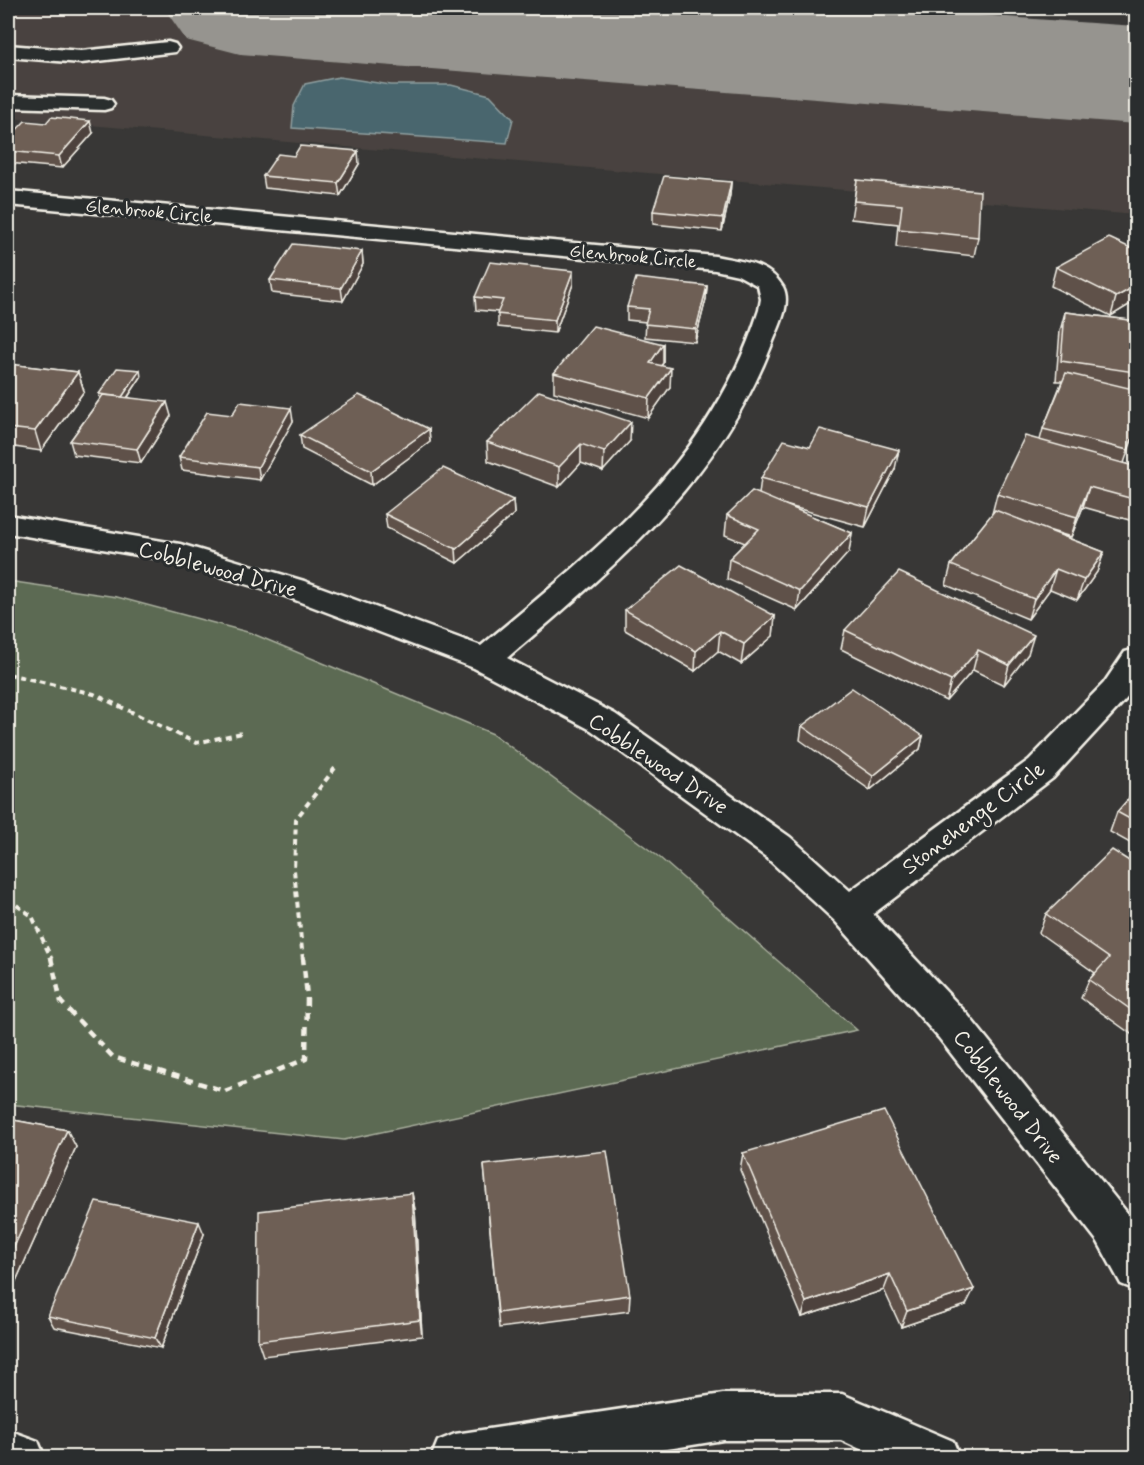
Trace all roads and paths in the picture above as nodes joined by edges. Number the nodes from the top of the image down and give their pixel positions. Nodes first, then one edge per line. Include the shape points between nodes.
1 (168, 48) dead end
2 (8, 51) edge
3 (8, 100) edge
4 (104, 104) dead end
5 (8, 198) edge
6 (8, 524) edge
7 (485, 660) junction
8 (1137, 660) edge
9 (8, 674) edge
10 (242, 733) dead end
11 (335, 768) dead end
12 (8, 899) edge
13 (849, 912) junction
14 (1137, 1269) edge
15 (8, 1454) edge
16 (21, 1458) edge
17 (455, 1458) edge
18 (936, 1458) edge

1 - 2 street via 81,57
3 - 4 street
5 - 7 street, Glenbrook Circle via 715,263 745,269 762,278 772,289 773,302 758,351 735,401 699,456 621,544
6 - 7 street, Cobblewood Drive via 170,550 293,588
7 - 13 street, Cobblewood Drive via 603,722 778,847
8 - 13 street, Stonehenge Circle via 1115,691 1041,769
9 - 10 path via 94,694 196,743
11 - 12 path via 296,819 294,870 307,996 306,1059 225,1091 113,1057 61,1002 51,956 32,916
13 - 14 street, Cobblewood Drive via 953,1026 1113,1228
15 - 16 street
17 - 18 street via 723,1417 842,1417

